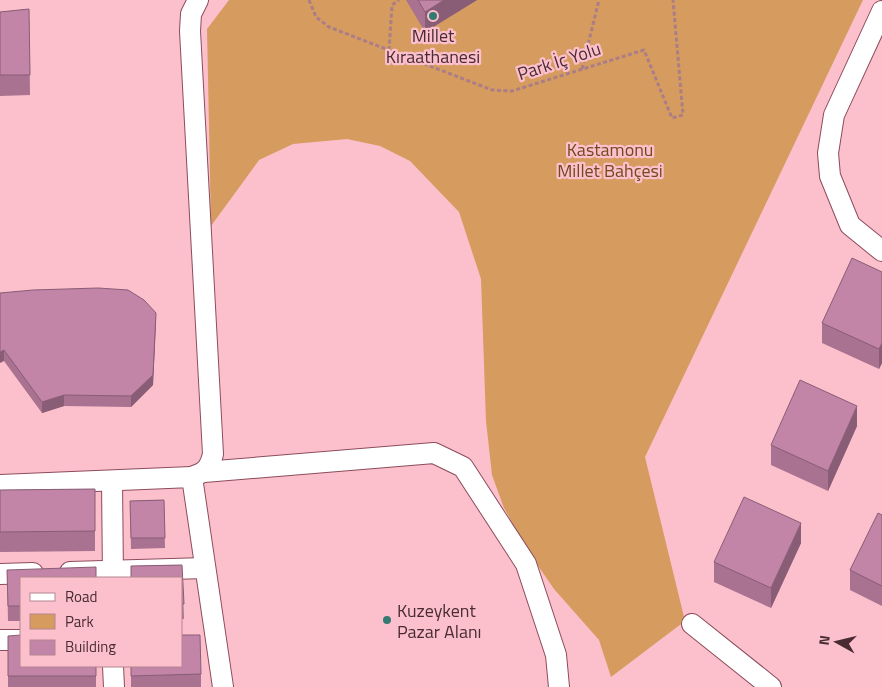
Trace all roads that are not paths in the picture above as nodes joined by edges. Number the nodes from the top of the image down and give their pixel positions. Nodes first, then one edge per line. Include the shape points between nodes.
1 (198, 0) edge
2 (882, 11) edge
3 (881, 249) edge
4 (198, 474) junction
5 (112, 481) junction
6 (0, 485) edge
7 (205, 568) junction
8 (0, 574) edge
9 (113, 575) edge
10 (692, 624) dead end
11 (0, 640) edge
12 (20, 640) edge
13 (114, 667) edge
14 (114, 687) edge
15 (223, 687) edge
16 (560, 687) edge
17 (771, 687) edge

1 - 4 street via 191,14 190,31 213,445 211,462
2 - 3 street via 834,115 828,154 830,176 850,225
4 - 5 street
4 - 7 street
4 - 16 street via 434,453 463,467 526,564 556,656
5 - 6 street
5 - 9 street
7 - 9 street
7 - 15 street via 208,636
8 - 9 street
10 - 17 street
11 - 12 street
13 - 14 street

